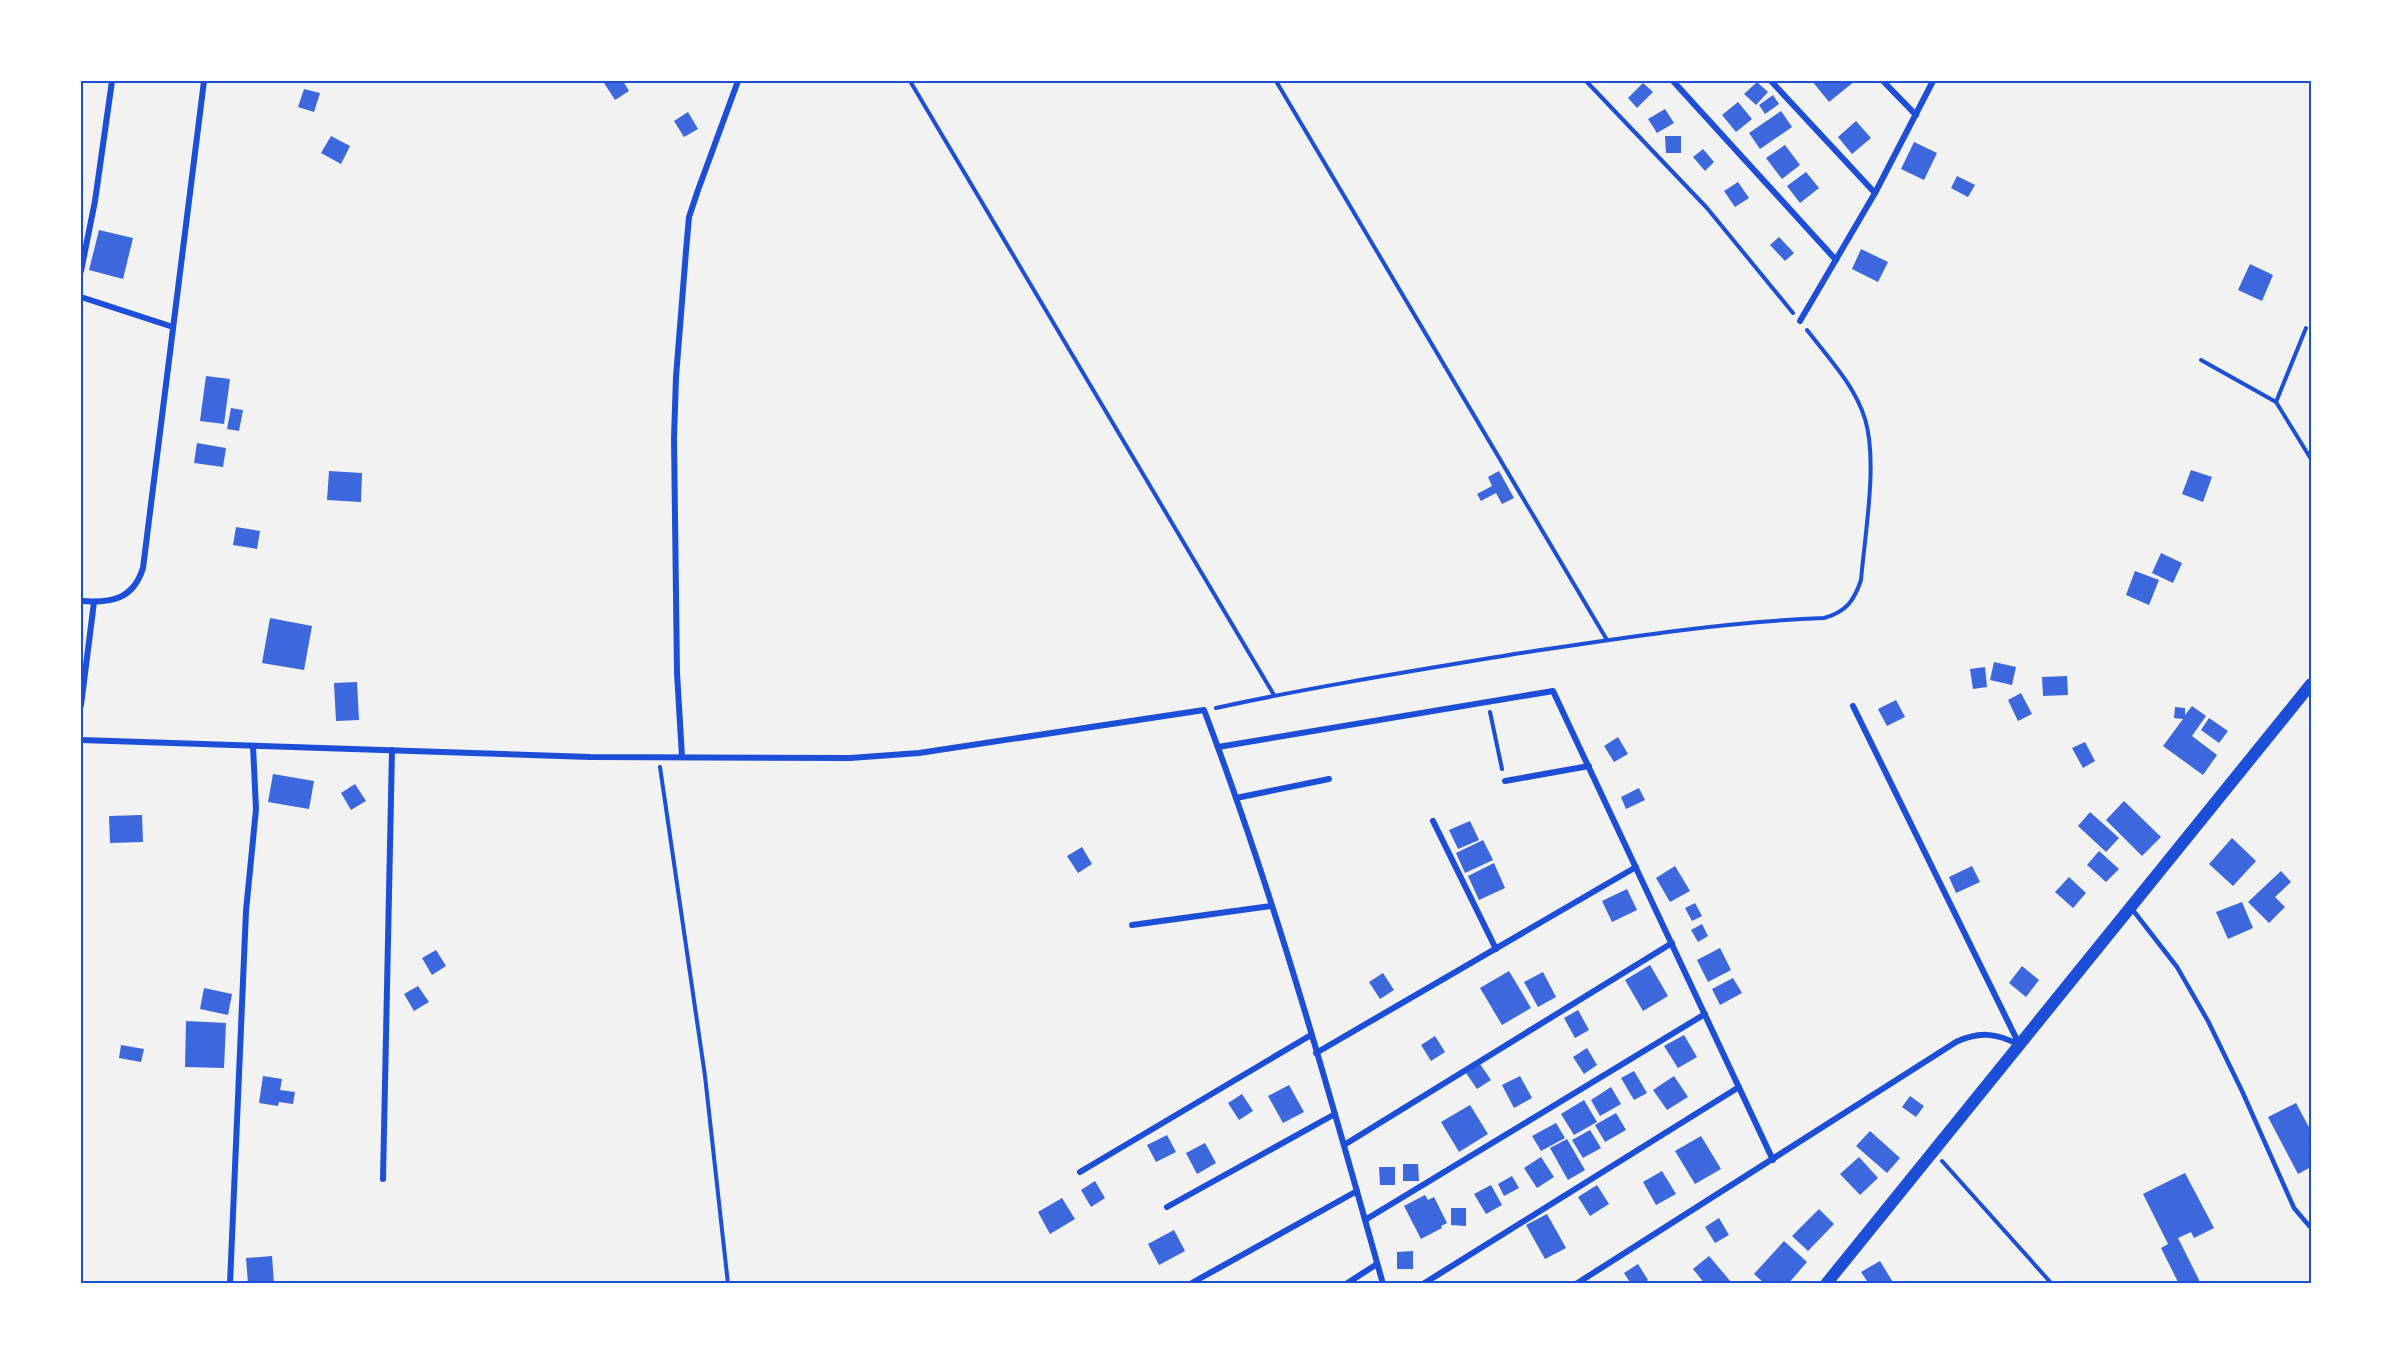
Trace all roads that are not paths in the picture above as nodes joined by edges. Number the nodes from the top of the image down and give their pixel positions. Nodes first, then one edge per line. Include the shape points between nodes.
1 (112, 81) edge
2 (204, 81) edge
3 (738, 81) edge
4 (1673, 81) edge
5 (1771, 81) edge
6 (1883, 81) edge
7 (1933, 81) edge
8 (1916, 115) junction
9 (1875, 193) junction
10 (1836, 260) junction
11 (81, 271) edge
12 (81, 297) edge
13 (1800, 321) road end
14 (173, 327) junction
15 (81, 601) edge
16 (94, 602) junction
17 (2311, 684) edge
18 (81, 705) edge
19 (1853, 706) dead end
20 (81, 740) edge
21 (253, 746) junction
22 (1218, 747) junction
23 (392, 750) junction
24 (682, 757) junction
25 (1589, 766) junction
26 (1329, 779) dead end
27 (1505, 781) road end
28 (1236, 798) junction
29 (1433, 821) dead end
30 (1636, 867) junction
31 (1271, 906) junction
32 (2130, 906) junction
33 (1132, 925) dead end
34 (1672, 943) junction
35 (1496, 949) junction
36 (1705, 1014) junction
37 (1311, 1035) junction
38 (2019, 1045) junction
39 (1316, 1053) junction
40 (1739, 1087) junction
41 (1335, 1114) junction
42 (1344, 1145) junction
43 (1773, 1160) junction
44 (1080, 1172) dead end
45 (383, 1179) dead end
46 (1357, 1191) junction
47 (1167, 1207) dead end
48 (1365, 1220) junction
49 (2311, 1228) edge
50 (1377, 1264) junction
51 (230, 1284) edge
52 (1190, 1284) edge
53 (1346, 1284) edge
54 (1383, 1284) edge
55 (1423, 1284) edge
56 (1576, 1284) edge
57 (1826, 1284) edge

1 - 11 street
2 - 14 street
3 - 24 street via 690,217 675,376 674,569
4 - 10 street
5 - 9 street
6 - 8 street
7 - 8 street
8 - 9 street
9 - 10 street
10 - 13 street
12 - 14 street
14 - 16 street via 143,568 139,580 122,597
15 - 16 street
16 - 18 street
17 - 32 main road
19 - 38 street
20 - 21 street
21 - 23 street
21 - 51 street via 256,809 246,911
22 - 24 street via 1204,710 919,753 850,758
22 - 25 street via 1553,691
22 - 28 street
23 - 24 street
23 - 45 street
25 - 27 street
25 - 30 street
26 - 28 street
28 - 31 street
29 - 35 street
30 - 34 street
30 - 35 street
31 - 33 street
31 - 37 street
32 - 38 main road
32 - 49 lane via 2177,967 2208,1021 2294,1208
34 - 36 street
34 - 42 street
35 - 39 street
36 - 40 street
36 - 48 street
37 - 39 street
37 - 44 street
38 - 43 street via 1988,1033 1969,1036
38 - 57 main road
39 - 41 street
40 - 43 street
40 - 55 street
41 - 42 street
41 - 47 street
42 - 46 street
43 - 56 street
46 - 48 street
46 - 52 street
48 - 50 street
50 - 53 street
50 - 54 street

